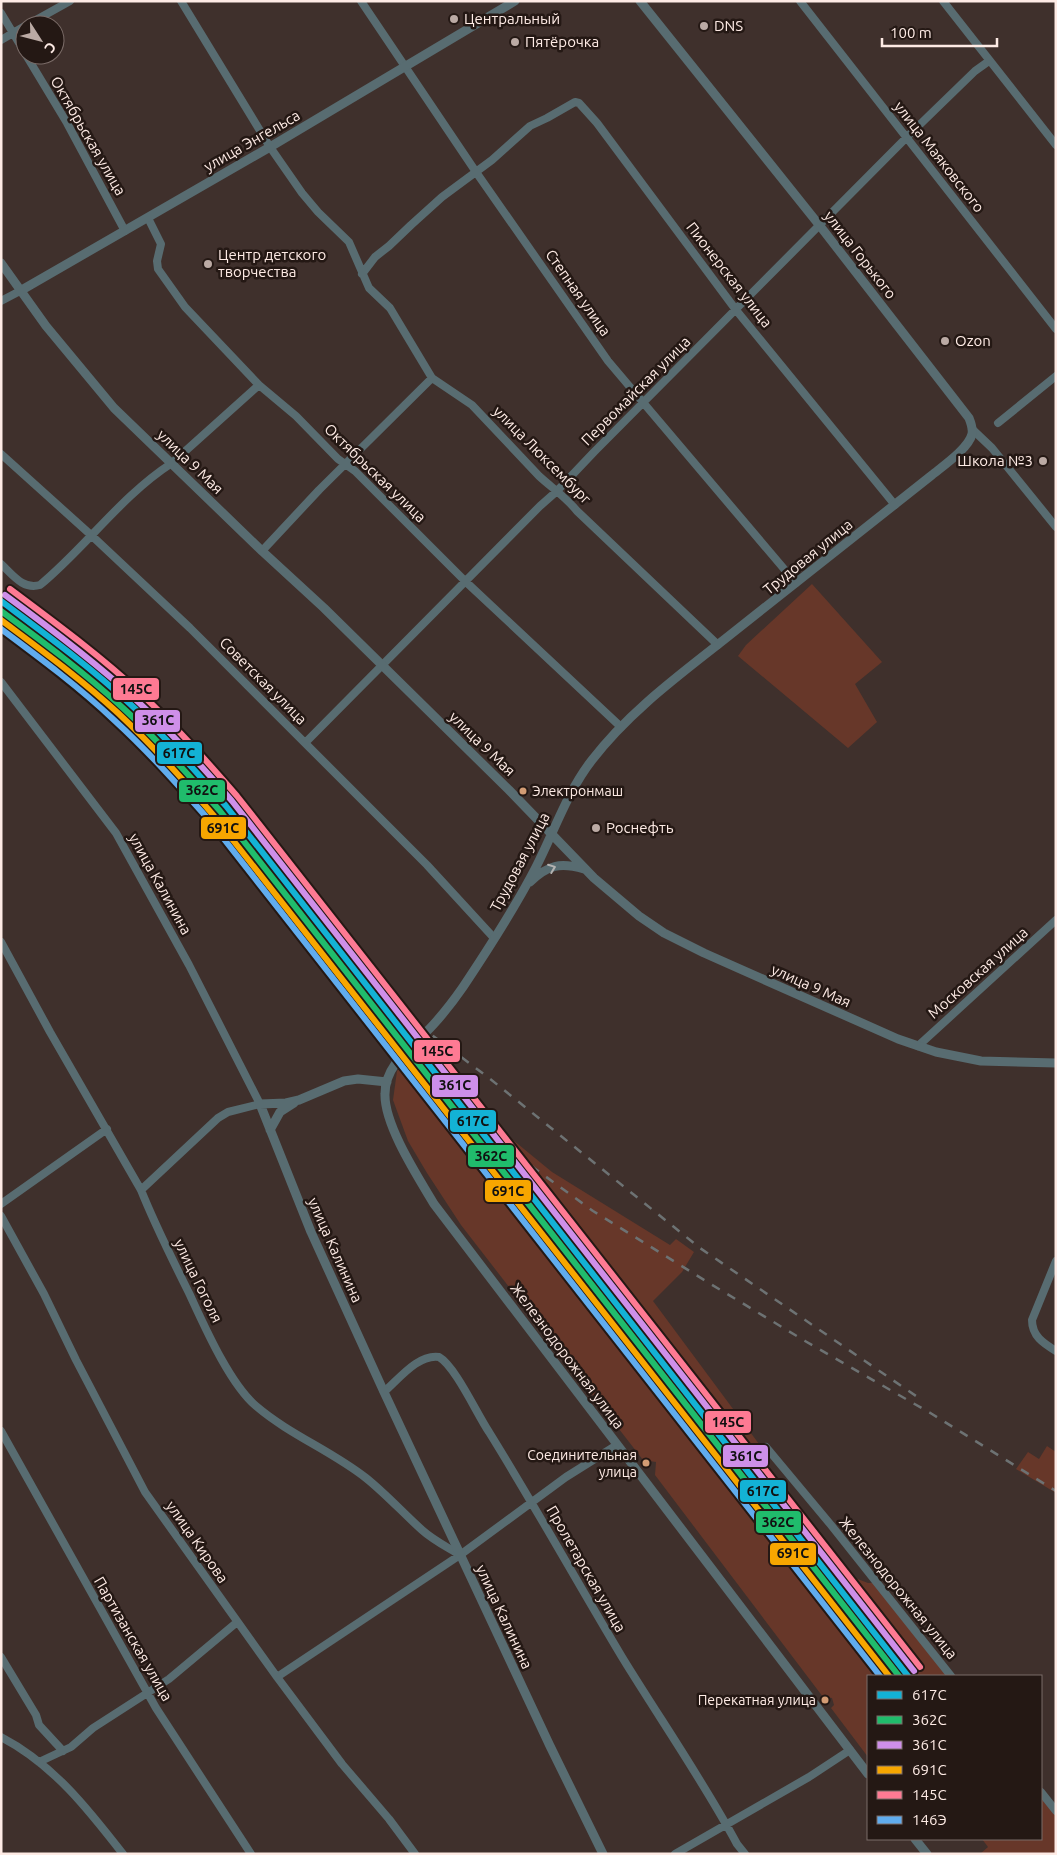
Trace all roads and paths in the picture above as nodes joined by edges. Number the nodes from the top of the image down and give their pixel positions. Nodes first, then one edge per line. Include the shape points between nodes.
1 (70, 1) edge
2 (181, 1) edge
3 (361, 1) edge
4 (515, 1) edge
5 (640, 1) edge
6 (800, 1) edge
7 (943, 1) edge
8 (1, 12) edge
9 (45, 15) edge
10 (13, 33) junction
11 (15, 36) edge
12 (1, 40) edge
13 (989, 61) junction
14 (33, 65) edge
15 (405, 66) junction
16 (906, 137) junction
17 (1056, 145) edge
18 (270, 147) junction
19 (476, 172) junction
20 (148, 218) junction
21 (820, 226) junction
22 (125, 230) junction
23 (1, 263) edge
24 (362, 274) junction
25 (20, 291) junction
26 (1, 301) edge
27 (736, 310) junction
28 (1056, 329) edge
29 (1056, 376) edge
30 (432, 378) junction
31 (260, 386) junction
32 (644, 402) junction
33 (998, 423) dead end
34 (972, 429) junction
35 (1, 454) edge
36 (172, 463) junction
37 (346, 464) junction
38 (557, 491) junction
39 (895, 505) junction
40 (1056, 527) edge
41 (91, 535) junction
42 (262, 551) junction
43 (1, 564) edge
44 (466, 581) junction
45 (796, 583) junction
46 (718, 645) junction
47 (382, 666) junction
48 (1, 682) edge
49 (621, 726) junction
50 (304, 743) junction
51 (552, 836) junction
52 (585, 869) junction
53 (525, 888) junction
54 (1056, 920) edge
55 (494, 938) junction
56 (1, 942) edge
57 (918, 1046) junction
58 (1056, 1063) edge
59 (387, 1082) junction
60 (300, 1100) junction
61 (260, 1104) junction
62 (108, 1129) junction
63 (270, 1130) junction
64 (141, 1190) junction
65 (1, 1204) edge
66 (1, 1216) edge
67 (1056, 1261) edge
68 (1056, 1351) edge
69 (384, 1392) junction
70 (1, 1431) edge
71 (618, 1445) junction
72 (766, 1447) dead end
73 (532, 1502) junction
74 (460, 1555) junction
75 (236, 1622) junction
76 (1, 1657) edge
77 (950, 1675) edge
78 (277, 1677) junction
79 (147, 1693) junction
80 (1, 1737) edge
81 (850, 1750) junction
82 (63, 1751) junction
83 (39, 1762) junction
84 (867, 1773) edge
85 (1042, 1793) edge
86 (1056, 1811) edge
87 (726, 1824) junction
88 (916, 1840) edge
89 (123, 1854) edge
90 (252, 1854) edge
91 (415, 1854) edge
92 (603, 1854) edge
93 (675, 1854) edge
94 (745, 1854) edge
95 (927, 1854) edge

1 - 9 street
2 - 18 street, улица Люксембург
3 - 15 street, Степная улица
4 - 15 street, улица Энгельса
5 - 21 street, улица Горького
6 - 16 street, улица Маяковского
7 - 13 street
8 - 10 street, Октябрьская улица
10 - 11 street, Октябрьская улица
10 - 12 street
13 - 16 street, Первомайская улица
13 - 17 street
14 - 22 street, Октябрьская улица
15 - 18 street, улица Энгельса
15 - 19 street, Степная улица
16 - 21 street, Первомайская улица
16 - 28 street, улица Маяковского
18 - 20 street, улица Энгельса
18 - 24 street, улица Люксембург via 307,199 348,242
19 - 24 street via 411,225
19 - 27 street, Пионерская улица via 530,126 575,102 584,106
19 - 32 street, Степная улица via 589,335
20 - 22 street, улица Энгельса
20 - 31 street, Октябрьская улица via 161,244 158,269 185,307
21 - 27 street, Первомайская улица
21 - 34 street, улица Горького via 969,418
22 - 25 street, улица Энгельса
23 - 25 street, улица 9 Мая
24 - 30 street, улица Люксембург via 369,288 390,308
25 - 26 street, улица Энгельса
25 - 36 street, улица 9 Мая via 96,387
27 - 32 street, Первомайская улица
27 - 39 street, Пионерская улица
29 - 33 street
30 - 37 street
30 - 38 street, улица Люксембург via 472,405
31 - 36 street
31 - 37 street, Октябрьская улица
32 - 38 street, Первомайская улица
32 - 45 street, Степная улица
34 - 39 street, Трудовая улица via 968,443 959,452
34 - 40 street, улица Горького via 992,448
35 - 41 street, Советская улица
36 - 41 street
36 - 42 street, улица 9 Мая
37 - 42 street
37 - 44 street, Октябрьская улица
38 - 44 street, Первомайская улица
38 - 46 street, улица Люксембург
39 - 45 street, Трудовая улица
41 - 43 street via 40,585 30,587 22,584
41 - 50 street, Советская улица via 190,628
42 - 47 street, улица 9 Мая
44 - 47 street, Первомайская улица
44 - 49 street, Октябрьская улица
45 - 46 street, Трудовая улица
46 - 49 street, Трудовая улица
47 - 50 street, Первомайская улица
47 - 51 street, улица 9 Мая
48 - 61 street, улица Калинина via 116,833 189,965
49 - 51 street, Трудовая улица via 581,775
50 - 55 street, Советская улица via 427,865
51 - 52 street, улица 9 Мая
51 - 53 street, Трудовая улица
53 -> 52 street via 557,865
52 - 57 street, улица 9 Мая via 639,916 672,937 776,986
53 - 55 street, Трудовая улица
54 - 57 street, Московская улица
55 - 59 street, Трудовая улица via 455,998 394,1065
56 - 62 street, улица Гоголя
57 - 58 street, улица 9 Мая via 981,1061
59 - 60 street via 344,1081
59 - 71 street, Железнодорожная улица via 385,1094 390,1118 434,1204
60 - 61 street
60 - 63 street via 280,1112
61 - 63 street, улица Калинина
61 - 64 street via 228,1112 218,1118
62 - 64 street, улица Гоголя
62 - 65 street
63 - 69 street, улица Калинина via 311,1232
64 - 74 street, улица Гоголя via 206,1330 243,1394 284,1427 366,1478 423,1531
66 - 75 street, улица Кирова via 145,1492
67 - 68 street via 1032,1320 1037,1337
69 - 73 street, Пролетарская улица via 423,1360 434,1356 445,1360
69 - 74 street, улица Калинина
70 - 79 street, Партизанская улица
71 - 73 street
71 - 81 street, Железнодорожная улица
72 - 77 street, Железнодорожная улица
73 - 74 street
73 - 87 street, Пролетарская улица via 622,1657
74 - 78 street
74 - 92 street, улица Калинина
75 - 78 street, улица Кирова
75 - 79 street
76 - 82 street via 36,1715 38,1725
78 - 91 street, улица Кирова
79 - 82 street
79 - 90 street, Партизанская улица
80 - 83 street
81 - 84 street, Железнодорожная улица
81 - 87 street
82 - 83 street
83 - 89 street via 67,1786
85 - 86 street
87 - 93 street
87 - 94 street, Пролетарская улица
88 - 95 street

